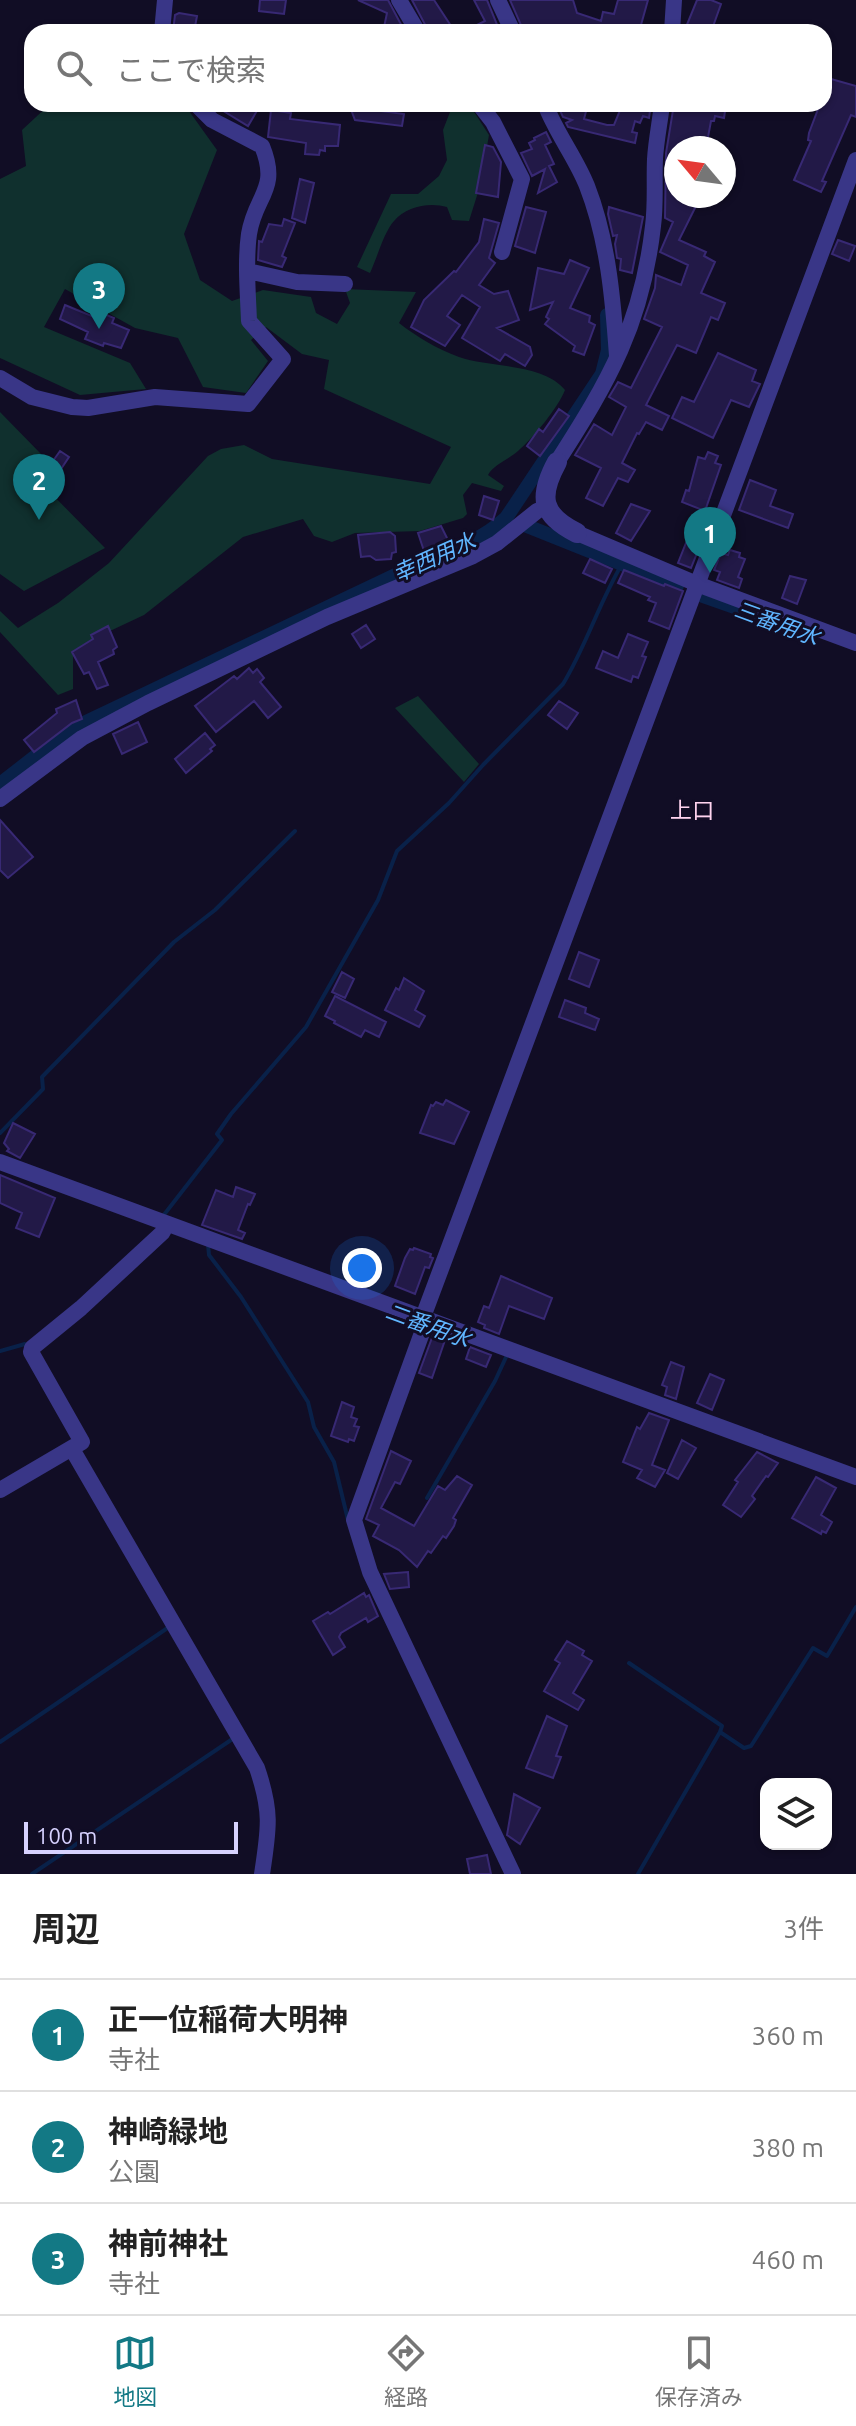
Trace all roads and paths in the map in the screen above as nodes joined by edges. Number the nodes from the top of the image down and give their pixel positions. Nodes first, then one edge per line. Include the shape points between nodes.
1 (165, 0) edge
2 (399, 0) edge
3 (498, 0) edge
4 (674, 0) edge
5 (163, 24) edge
6 (413, 24) edge
7 (509, 24) edge
8 (672, 24) edge
9 (204, 112) edge
10 (485, 112) edge
11 (548, 112) edge
12 (661, 112) edge
13 (856, 160) edge
14 (502, 252) dead end
15 (248, 271) junction
16 (345, 284) dead end
17 (617, 362) junction
18 (0, 378) edge
19 (557, 462) joint
20 (546, 507) junction
21 (577, 533) joint
22 (697, 584) junction
23 (856, 643) edge
24 (0, 799) edge
25 (0, 1162) edge
26 (167, 1224) junction
27 (425, 1322) junction
28 (72, 1449) junction
29 (856, 1477) edge
30 (0, 1490) edge
31 (262, 1874) edge
32 (513, 1874) edge

1 - 5 street
2 - 6 street
3 - 7 street
4 - 8 street
9 - 15 street via 262,146 270,167 249,233
10 - 14 street via 522,179
11 - 17 street via 586,183 603,233
12 - 17 street via 653,228 638,306
13 - 22 street
15 - 16 street via 297,282
15 - 18 street via 249,321 283,359 248,404 155,397 72,407 32,397
17 - 19 street
19 - 20 street via 546,485
20 - 21 street via 555,521
20 - 24 street via 473,556 327,617 82,738
21 - 22 street
22 - 23 street
22 - 27 street
25 - 26 street
26 - 27 street
26 - 28 street via 32,1348 82,1442
27 - 29 street
27 - 32 street via 354,1520 370,1572
28 - 30 street
28 - 31 street via 257,1768 268,1800

